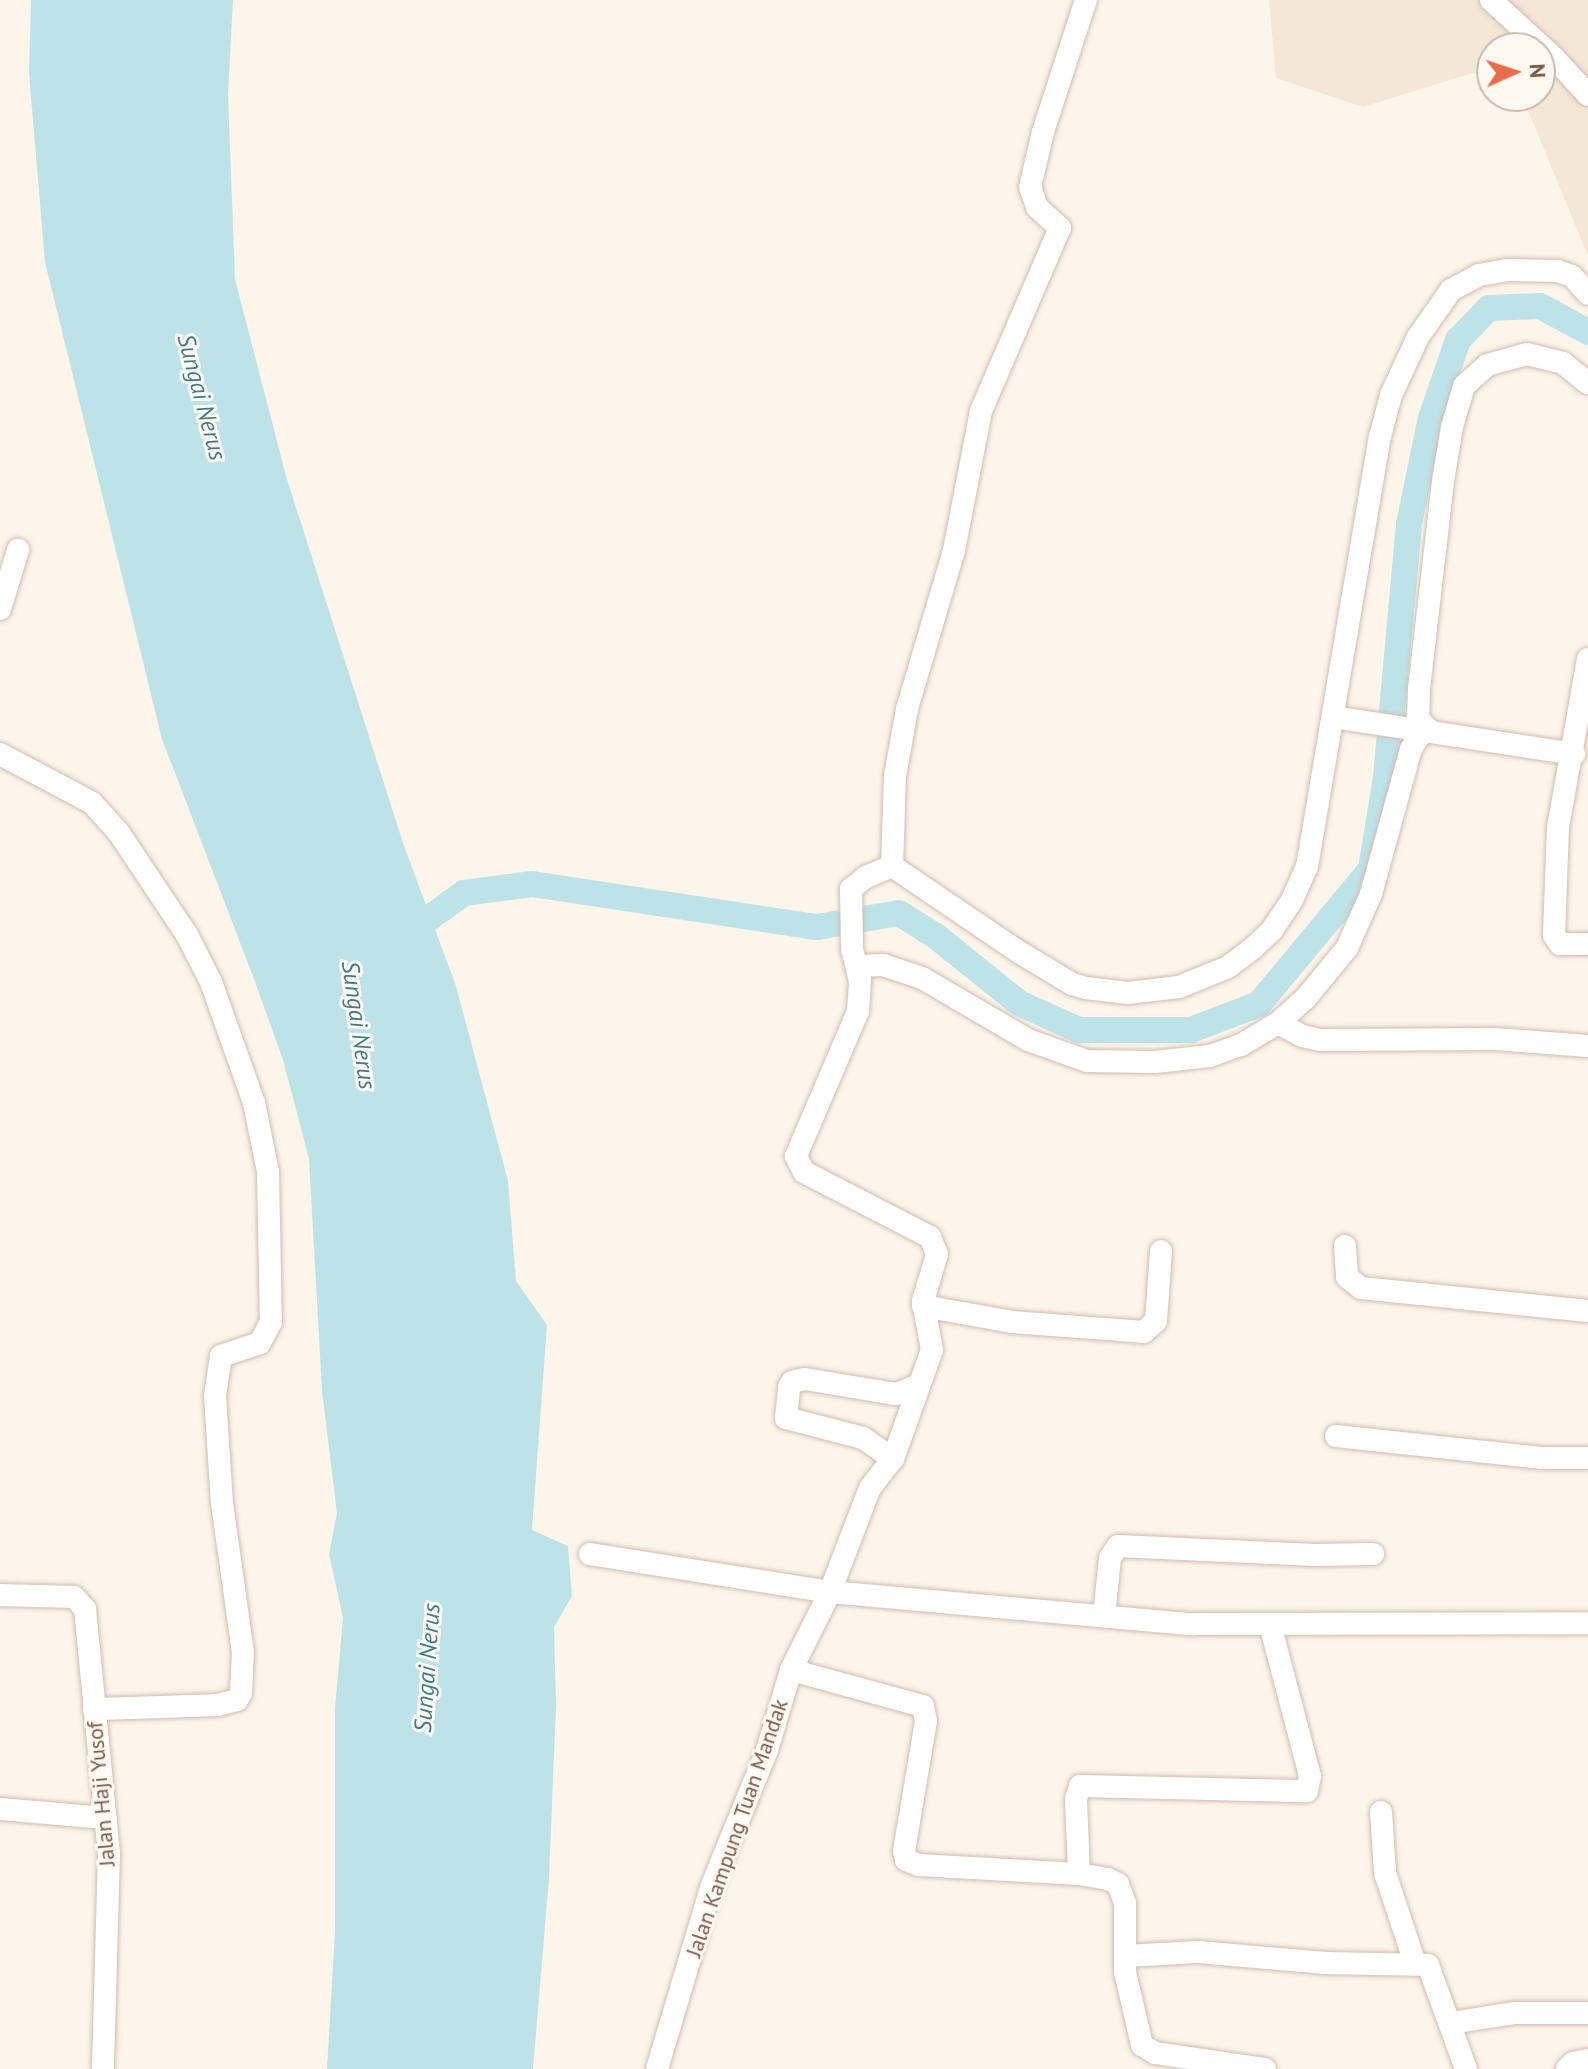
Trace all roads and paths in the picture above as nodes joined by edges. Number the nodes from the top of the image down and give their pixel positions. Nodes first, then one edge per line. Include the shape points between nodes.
1 (1086, 0) edge
2 (1491, 0) edge
3 (1588, 95) edge
4 (1588, 294) edge
5 (1588, 383) edge
6 (18, 550) dead end
7 (0, 609) edge
8 (1588, 659) edge
9 (1333, 717) junction
10 (1424, 730) junction
11 (0, 754) edge
12 (1574, 754) junction
13 (892, 866) junction
14 (1588, 944) edge
15 (854, 958) junction
16 (1278, 1023) junction
17 (1588, 1046) edge
18 (1345, 1246) dead end
19 (1161, 1251) dead end
20 (923, 1306) junction
21 (1588, 1311) edge
22 (919, 1385) junction
23 (1336, 1436) dead end
24 (1588, 1458) edge
25 (893, 1459) junction
26 (590, 1554) dead end
27 (1373, 1554) dead end
28 (830, 1592) junction
29 (0, 1595) edge
30 (1104, 1616) junction
31 (1588, 1623) edge
32 (1270, 1625) junction
33 (791, 1670) junction
34 (94, 1709) junction
35 (0, 1809) edge
36 (1381, 1812) dead end
37 (106, 1818) junction
38 (1079, 1874) junction
39 (1125, 1956) junction
40 (1415, 1963) junction
41 (1588, 2013) edge
42 (1451, 2023) junction
43 (1588, 2060) edge
44 (103, 2069) edge
45 (657, 2069) edge
46 (1265, 2069) edge
47 (1466, 2069) edge
48 (1567, 2069) edge

1 - 13 street via 1030,187 1037,207 1060,228 981,411 957,538 914,677 900,745
2 - 3 street
4 - 9 street via 1572,276 1558,271 1479,275 1451,290 1418,337 1391,395 1380,437
5 - 10 street via 1563,363 1527,354 1487,365 1464,386 1445,467 1419,689 1418,719
6 - 7 street
8 - 12 street
9 - 10 street
9 - 13 street via 1316,828 1292,900 1253,948 1228,967 1179,987 1128,993 1072,984
10 - 12 street
10 - 16 street via 1411,749 1371,894 1347,948
11 - 34 street via 92,803 119,833 187,935 211,982 254,1103 268,1172 271,1322 260,1343 221,1356 215,1396 222,1503 243,1652 241,1693 237,1700 217,1705
12 - 14 street via 1558,827 1554,935 1560,944
13 - 15 street via 851,889
15 - 16 street via 922,978 1028,1040 1087,1061 1210,1056
15 - 20 street via 860,981 858,1011 796,1156 804,1172 930,1237 937,1254
16 - 17 street via 1321,1040 1495,1039
18 - 21 street via 1347,1277 1361,1288
19 - 20 street via 1156,1321 1144,1332 1012,1322
20 - 22 street, Jalan Kampung Tuan Mandak via 933,1339
22 - 25 street, Jalan Kampung Tuan Mandak
22 - 25 street via 896,1394 805,1379 789,1387 786,1418 863,1438
23 - 24 street
25 - 28 street, Jalan Kampung Tuan Mandak via 870,1488
26 - 28 street
27 - 30 street via 1118,1546 1110,1558
28 - 30 street
28 - 33 street, Jalan Kampung Tuan Mandak
29 - 34 street, Jalan Haji Yusof via 74,1597 85,1609
30 - 32 street
31 - 32 street
32 - 38 street via 1310,1776 1307,1791 1080,1786
33 - 38 street via 923,1706 926,1721 904,1851 911,1864
33 - 45 street, Jalan Kampung Tuan Mandak via 767,1750 712,1885
34 - 37 street, Jalan Haji Yusof
35 - 37 street
36 - 40 street via 1383,1865
37 - 44 street, Jalan Haji Yusof
38 - 39 street via 1108,1879 1123,1891
39 - 40 street via 1198,1952 1326,1963
39 - 46 street via 1138,2038 1147,2050
40 - 42 street via 1433,1971
41 - 42 street via 1515,2013
42 - 47 street
43 - 48 street

